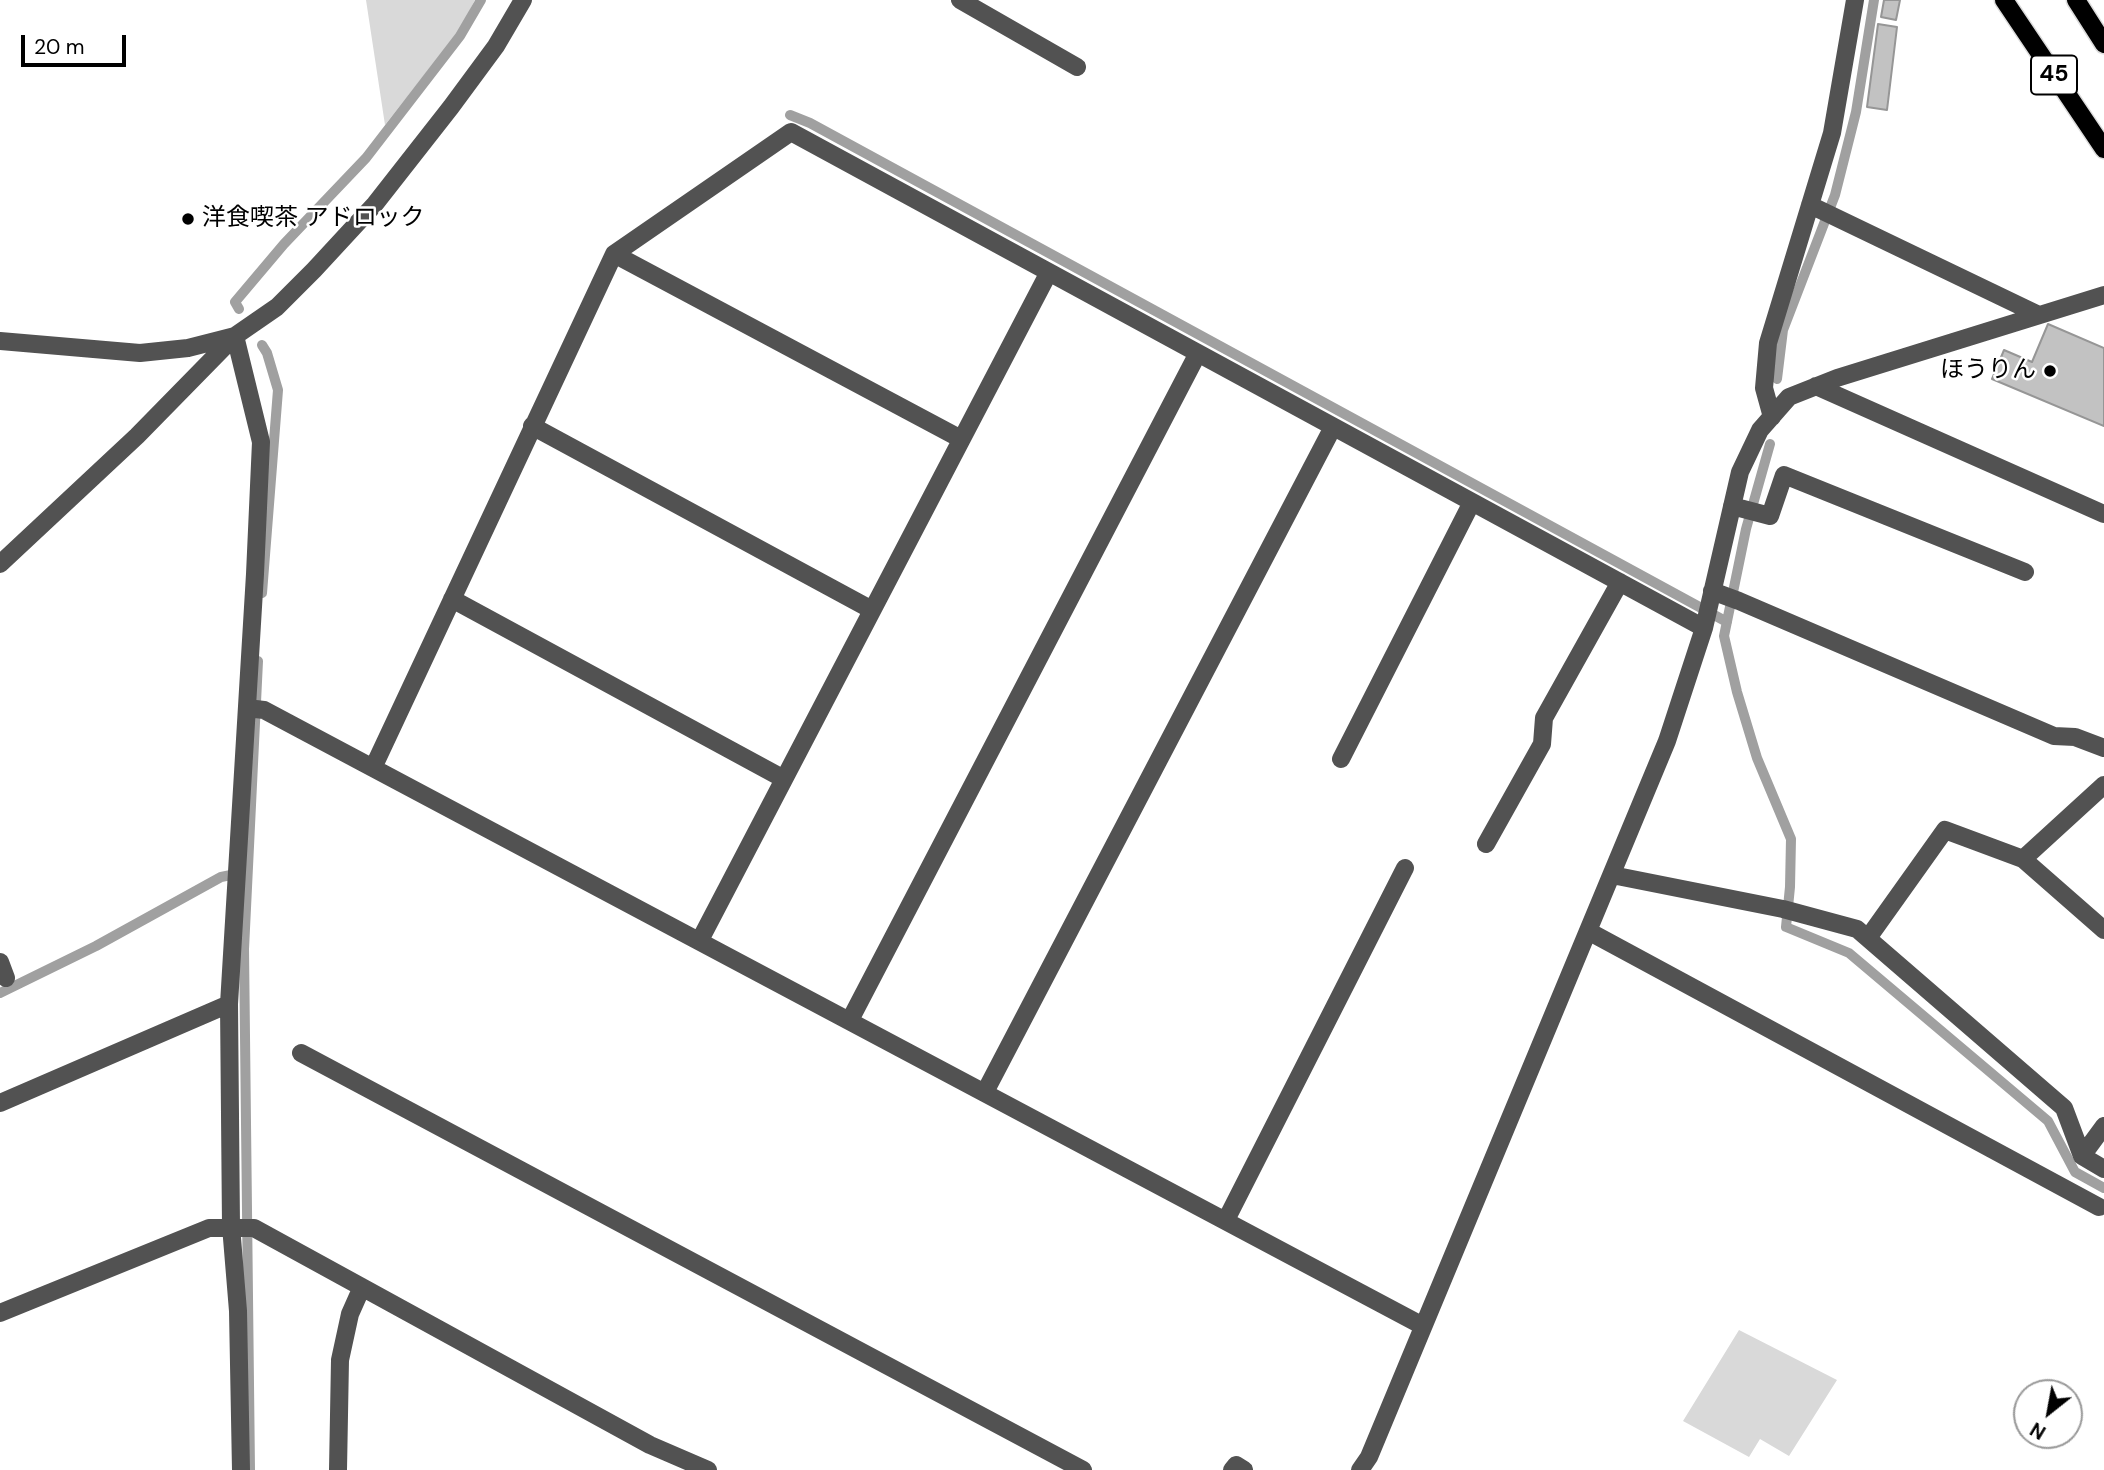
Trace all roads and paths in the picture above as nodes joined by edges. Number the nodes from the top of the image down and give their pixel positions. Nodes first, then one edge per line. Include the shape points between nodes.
1 (523, 0) edge
2 (960, 0) edge
3 (1855, 0) edge
4 (2004, 0) edge
5 (2076, 0) edge
6 (2104, 44) edge
7 (1077, 67) dead end
8 (2104, 149) edge
9 (1821, 210) junction
10 (614, 254) junction
11 (1048, 272) junction
12 (2104, 295) edge
13 (2039, 315) junction
14 (235, 336) junction
15 (0, 341) edge
16 (1198, 353) junction
17 (1816, 386) junction
18 (1772, 417) junction
19 (532, 426) junction
20 (1333, 427) junction
21 (961, 439) junction
22 (1472, 502) junction
23 (1745, 509) junction
24 (2104, 514) edge
25 (0, 564) edge
26 (2025, 572) dead end
27 (1620, 582) junction
28 (1726, 596) junction
29 (452, 599) junction
30 (872, 610) junction
31 (1706, 618) junction
32 (254, 709) junction
33 (2104, 748) edge
34 (1340, 759) dead end
35 (373, 768) junction
36 (784, 779) junction
37 (2104, 785) edge
38 (1486, 844) dead end
39 (2022, 859) junction
40 (1405, 868) dead end
41 (1612, 875) junction
42 (2104, 930) edge
43 (1588, 931) junction
44 (1868, 938) junction
45 (699, 940) junction
46 (229, 1004) junction
47 (850, 1020) junction
48 (301, 1053) dead end
49 (985, 1092) junction
50 (0, 1103) edge
51 (2104, 1126) edge
52 (2082, 1156) junction
53 (2104, 1169) edge
54 (2099, 1207) dead end
55 (1226, 1220) junction
56 (242, 1227) junction
57 (362, 1287) junction
58 (0, 1313) edge
59 (1423, 1326) junction
60 (241, 1470) edge
61 (338, 1470) edge
62 (708, 1470) edge
63 (1083, 1470) edge
64 (1232, 1470) edge
65 (1244, 1470) edge
66 (1360, 1470) edge

1 - 14 street via 496,46 375,204 277,307
2 - 7 street
3 - 9 street
4 - 8 main road, 45
5 - 6 main road, 45
9 - 13 street
9 - 18 street via 1768,343 1764,388
10 - 11 street via 791,132
10 - 19 street
10 - 21 street
11 - 16 street
11 - 21 street
12 - 13 street
13 - 17 street
14 - 15 street via 188,348 140,353
14 - 25 street via 137,436
14 - 32 street via 261,442
16 - 20 street
16 - 47 street
17 - 18 street via 1789,397
17 - 24 street
18 - 23 street via 1760,430 1740,472
19 - 29 street
19 - 30 street
20 - 22 street
20 - 49 street
21 - 30 street
22 - 27 street
22 - 34 street
23 - 26 street via 1770,516 1784,475
23 - 28 street
27 - 31 street
27 - 38 street via 1544,718 1542,744
28 - 31 street
28 - 33 street via 2054,736 2075,737
29 - 35 street
29 - 36 street
30 - 36 street
31 - 41 street via 1667,741
32 - 35 street
32 - 46 street
35 - 45 street
36 - 45 street
37 - 39 street
39 - 42 street
39 - 44 street via 1945,830
40 - 55 street
41 - 43 street
41 - 44 street via 1789,911 1857,929
43 - 54 street
43 - 59 street
44 - 52 street via 2064,1108
45 - 47 street
46 - 50 street
46 - 56 street
47 - 49 street
48 - 63 street
49 - 55 street
51 - 52 street
52 - 53 street
55 - 59 street
56 - 57 street
56 - 58 street via 209,1228
56 - 60 street via 238,1311
57 - 61 street via 350,1314 340,1360
57 - 62 street via 650,1445
59 - 66 street
64 - 65 street via 1236,1465

